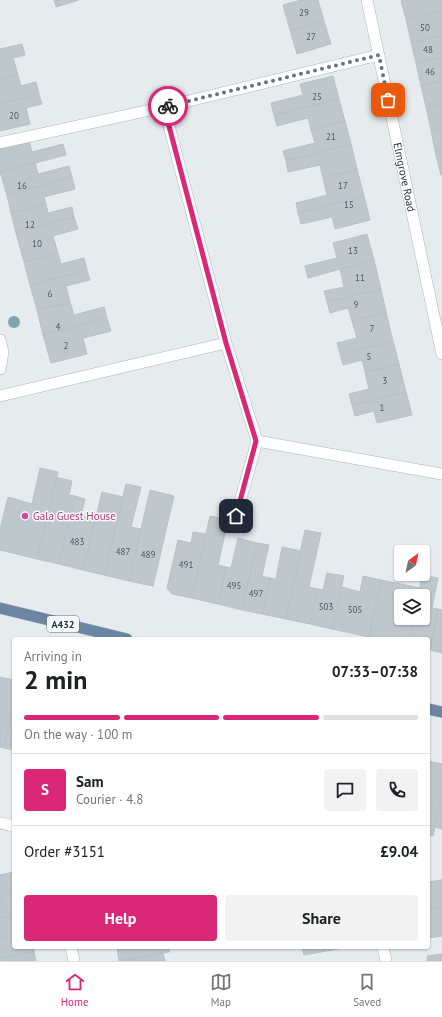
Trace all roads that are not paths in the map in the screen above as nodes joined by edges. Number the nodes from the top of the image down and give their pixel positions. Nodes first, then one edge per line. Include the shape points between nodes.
1 (367, 0) edge
2 (379, 55) junction
3 (164, 107) junction
4 (0, 143) edge
5 (0, 340) edge
6 (226, 343) junction
7 (442, 354) edge
8 (0, 369) edge
9 (0, 396) edge
10 (256, 441) junction
11 (442, 474) edge
12 (236, 516) dead end
13 (0, 608) edge
14 (117, 637) edge
15 (430, 709) edge
16 (442, 712) edge
17 (0, 823) edge
18 (12, 826) edge
19 (71, 949) edge
20 (383, 949) edge
21 (74, 961) edge
22 (386, 961) edge

1 - 2 street, Elmgrove Road
2 - 3 street
2 - 7 street, Elmgrove Road
3 - 4 street
3 - 6 street
5 - 8 street via 3,352
6 - 9 street
6 - 10 street
10 - 11 street
10 - 12 street
13 - 14 main road, A432
15 - 16 main road
17 - 18 street
19 - 21 street
20 - 22 street

